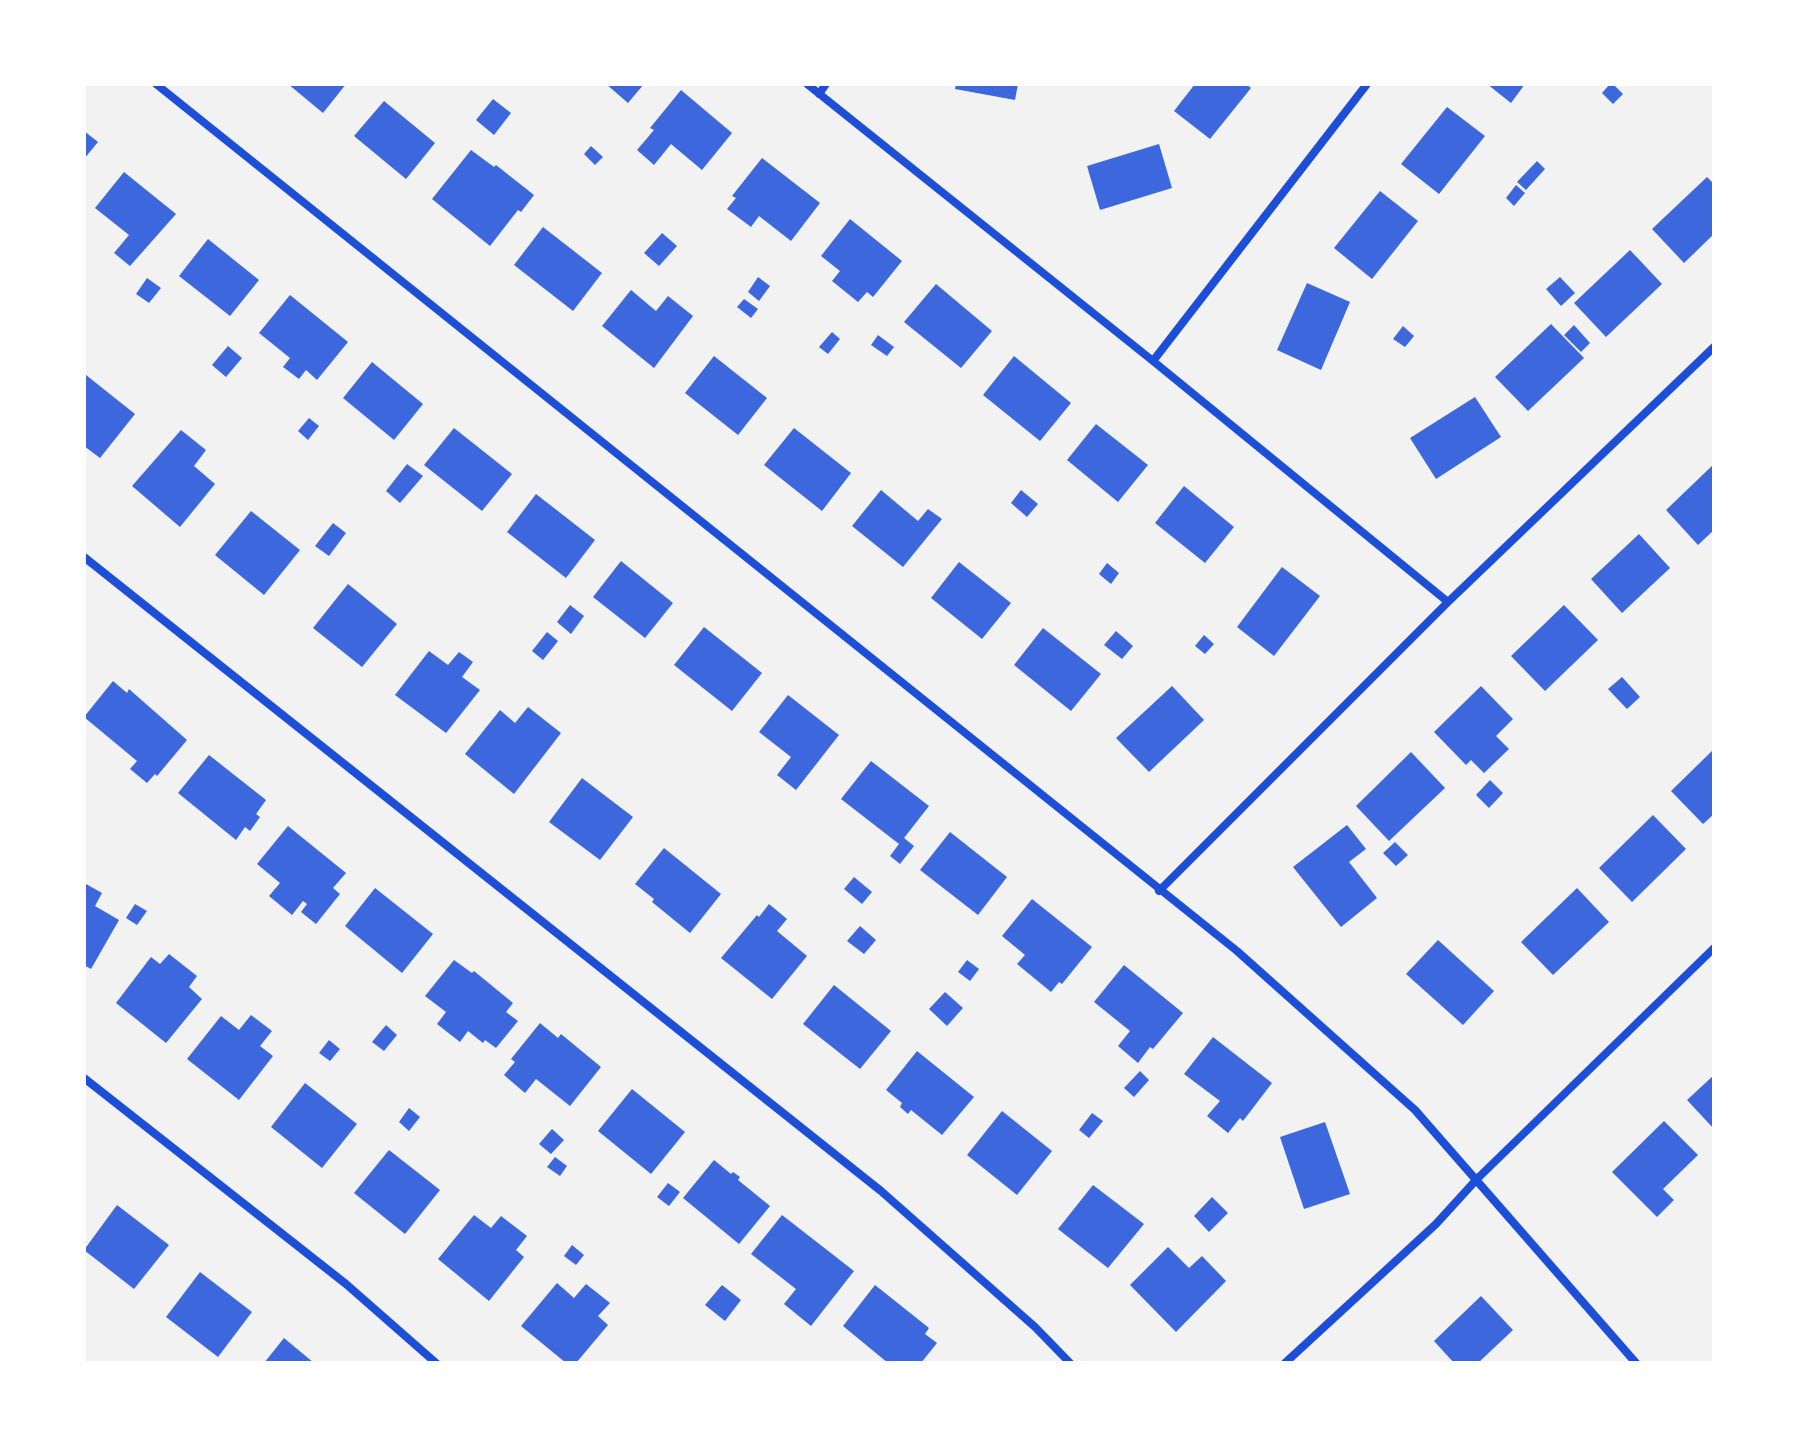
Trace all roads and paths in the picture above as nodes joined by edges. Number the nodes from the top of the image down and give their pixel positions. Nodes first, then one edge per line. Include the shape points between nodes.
1 (156, 84) edge
2 (807, 84) edge
3 (826, 84) edge
4 (1367, 84) edge
5 (819, 94) junction
6 (1714, 347) edge
7 (1153, 361) junction
8 (84, 557) edge
9 (1448, 602) junction
10 (1159, 891) junction
11 (1714, 948) edge
12 (84, 1078) edge
13 (1477, 1179) junction
14 (436, 1363) edge
15 (1070, 1363) edge
16 (1285, 1363) edge
17 (1636, 1363) edge

1 - 10 street
2 - 5 street
3 - 5 street
4 - 7 street
5 - 7 street
6 - 9 street
7 - 9 street
8 - 15 street via 881,1191
9 - 10 street
10 - 13 street via 1237,951 1362,1061
11 - 13 street
12 - 14 street via 346,1284
13 - 16 street via 1436,1224
13 - 17 street

